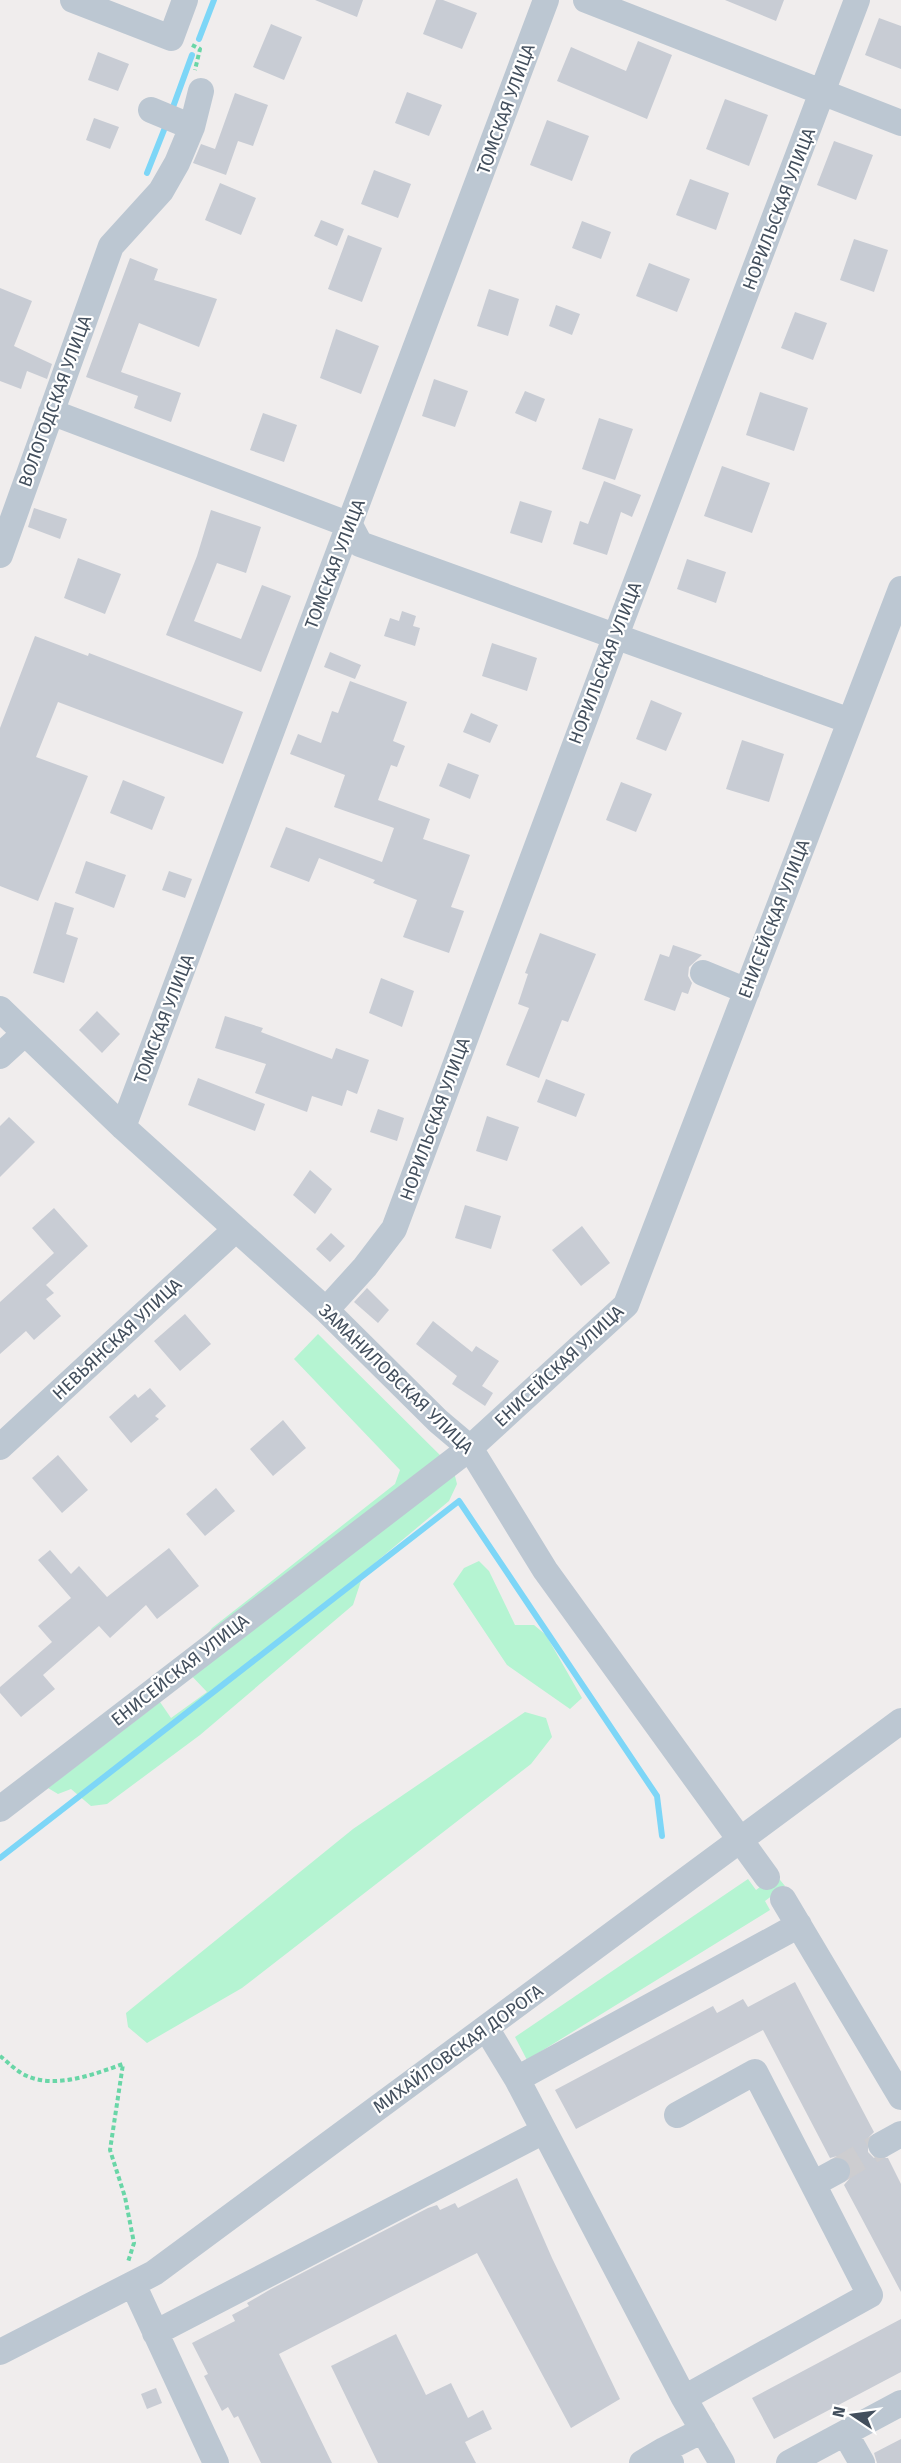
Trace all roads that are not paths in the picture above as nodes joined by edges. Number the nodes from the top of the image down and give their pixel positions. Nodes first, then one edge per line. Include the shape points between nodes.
1 (73, 0) edge
2 (185, 0) edge
3 (546, 0) edge
4 (586, 0) edge
5 (857, 0) edge
6 (201, 91) road end
7 (823, 92) junction
8 (151, 110) dead end
9 (901, 123) edge
10 (192, 127) junction
11 (51, 412) junction
12 (350, 525) junction
13 (0, 555) edge
14 (901, 589) edge
15 (615, 638) junction
16 (850, 721) junction
17 (703, 973) dead end
18 (747, 991) junction
19 (0, 1009) edge
20 (24, 1034) junction
21 (0, 1056) edge
22 (123, 1127) junction
23 (235, 1230) junction
24 (326, 1310) junction
25 (0, 1447) edge
26 (470, 1448) junction
27 (901, 1720) edge
28 (0, 1809) edge
29 (740, 1840) junction
30 (767, 1877) dead end
31 (783, 1899) dead end
32 (800, 1925) junction
33 (486, 2028) junction
34 (517, 2079) junction
35 (901, 2097) edge
36 (677, 2115) dead end
37 (544, 2131) junction
38 (837, 2171) tunnel mouth
39 (813, 2184) junction
40 (133, 2284) junction
41 (155, 2333) junction
42 (0, 2352) edge
43 (684, 2398) junction
44 (901, 2403) edge
45 (703, 2430) junction
46 (845, 2433) junction
47 (668, 2457) edge
48 (216, 2463) edge
49 (642, 2463) edge
50 (722, 2463) edge
51 (789, 2463) edge
52 (862, 2463) edge

1 - 2 street via 171,38
3 - 12 street, ТОМСКАЯ УЛИЦА
4 - 7 street
5 - 7 street, НОРИЛЬСКАЯ УЛИЦА
6 - 10 street
7 - 9 street
7 - 15 street, НОРИЛЬСКАЯ УЛИЦА
8 - 10 street
10 - 11 street, ВОЛОГОДСКАЯ УЛИЦА via 161,192 111,246
11 - 12 street
11 - 13 street, ВОЛОГОДСКАЯ УЛИЦА
12 - 15 street via 360,544
12 - 22 street, ТОМСКАЯ УЛИЦА
14 - 16 street, ЕНИСЕЙСКАЯ УЛИЦА
15 - 16 street
15 - 24 street, НОРИЛЬСКАЯ УЛИЦА via 394,1229
16 - 18 street, ЕНИСЕЙСКАЯ УЛИЦА
17 - 18 street
18 - 26 street, ЕНИСЕЙСКАЯ УЛИЦА via 626,1305
19 - 20 street, ЗАМАНИЛОВСКАЯ УЛИЦА
20 - 21 street
20 - 22 street, ЗАМАНИЛОВСКАЯ УЛИЦА
22 - 23 street, ЗАМАНИЛОВСКАЯ УЛИЦА
23 - 24 street, ЗАМАНИЛОВСКАЯ УЛИЦА
23 - 25 street, НЕВЬЯНСКАЯ УЛИЦА
24 - 26 street, ЗАМАНИЛОВСКАЯ УЛИЦА
26 - 28 street, ЕНИСЕЙСКАЯ УЛИЦА
26 - 29 street, ЗАМАНИЛОВСКАЯ УЛИЦА via 545,1570
27 - 29 street, МИХАЙЛОВСКАЯ ДОРОГА
29 - 30 street, ЗАМАНИЛОВСКАЯ УЛИЦА
29 - 33 street, МИХАЙЛОВСКАЯ ДОРОГА
31 - 32 street
32 - 34 street
32 - 35 street
33 - 34 street
33 - 40 street, МИХАЙЛОВСКАЯ ДОРОГА via 154,2273
34 - 37 street
36 - 39 street via 755,2072
37 - 41 street
37 - 43 street
38 - 39 street
39 - 43 street via 870,2295
40 - 41 street
40 - 42 street, МИХАЙЛОВСКАЯ ДОРОГА
41 - 48 street
43 - 45 street
44 - 46 street
45 - 47 street
45 - 50 street
46 - 51 street
46 - 52 street
47 - 49 street

